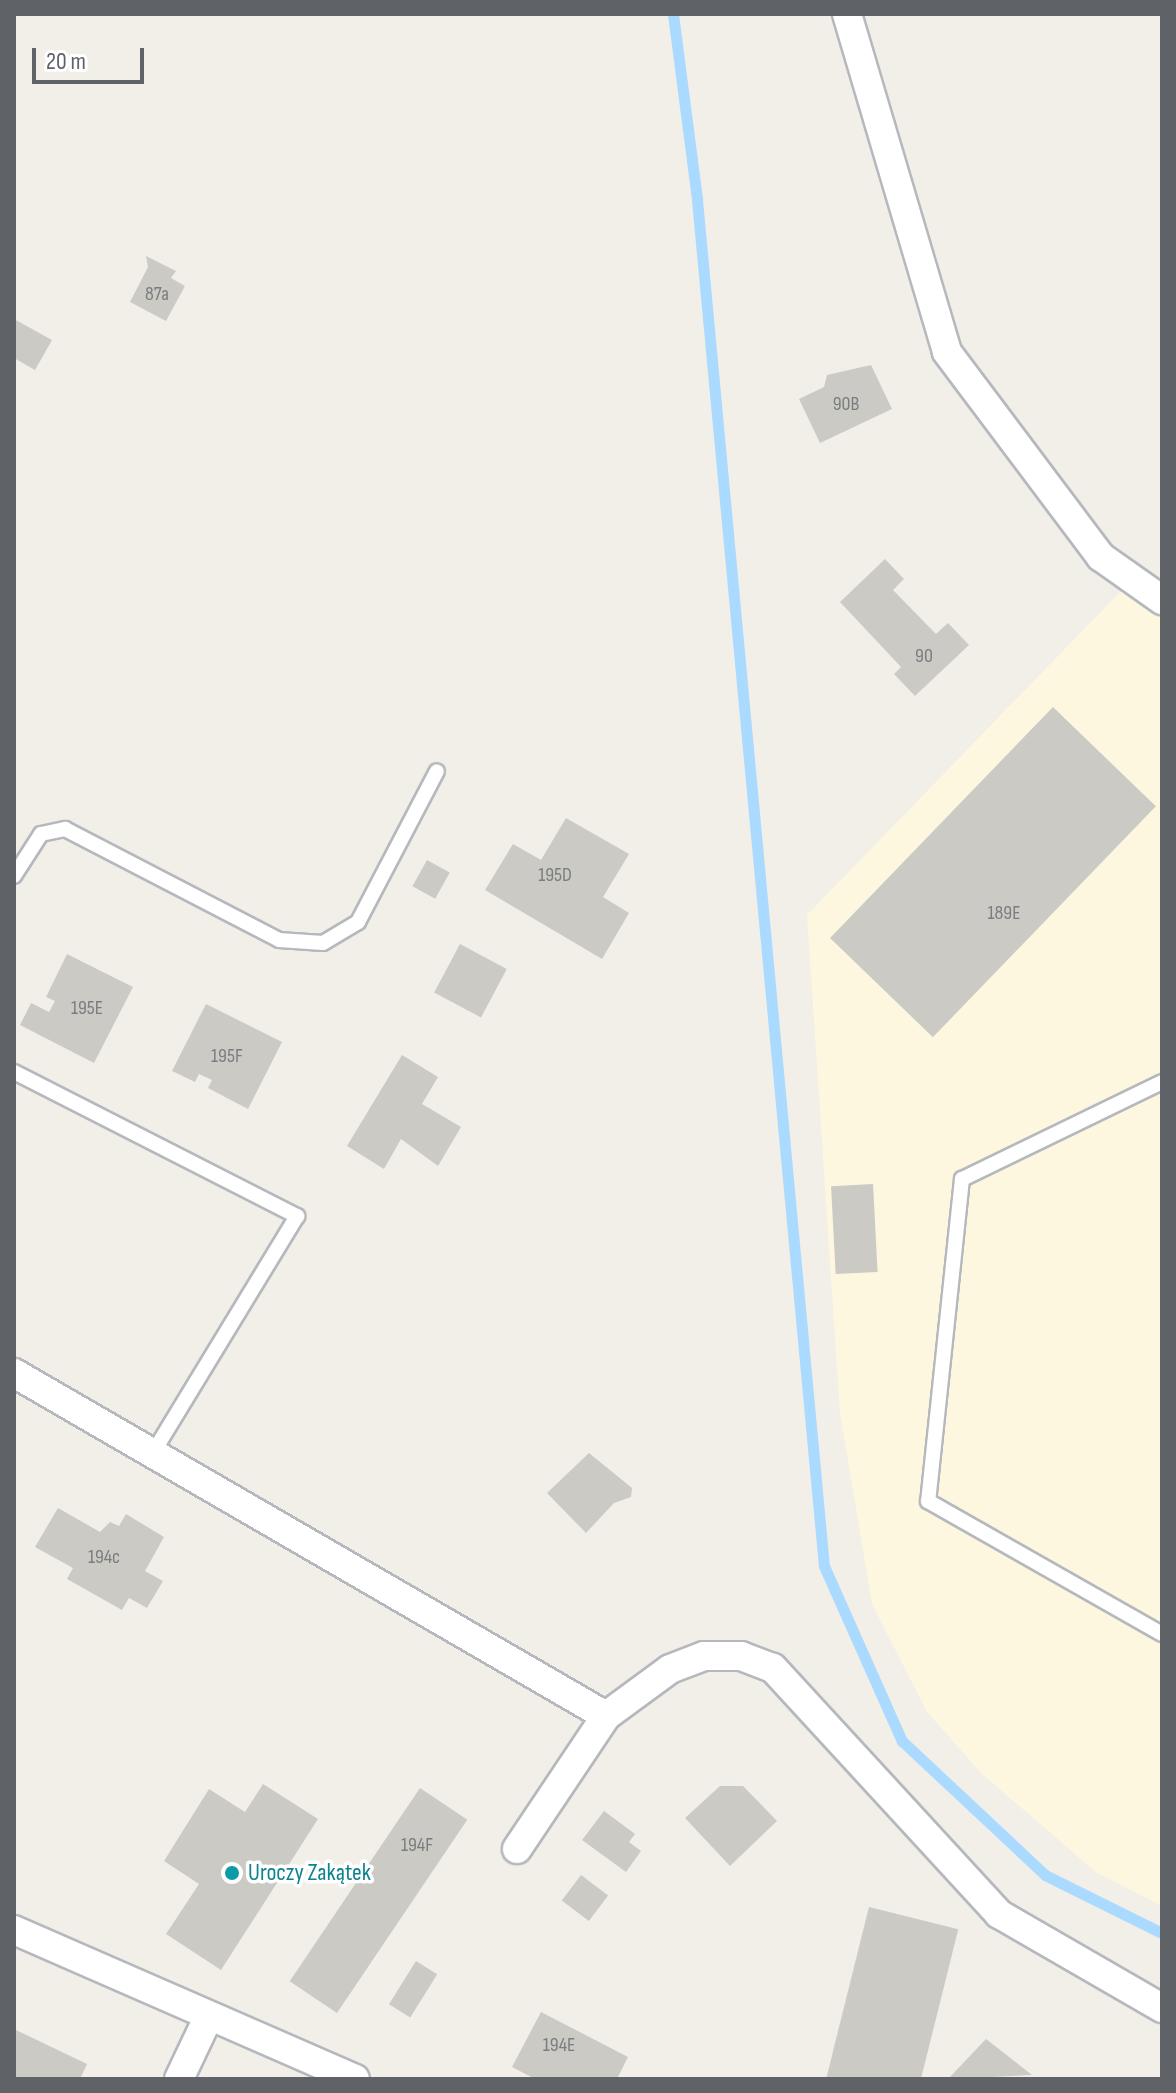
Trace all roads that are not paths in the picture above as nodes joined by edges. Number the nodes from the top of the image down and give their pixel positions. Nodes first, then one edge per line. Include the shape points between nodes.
1 (847, 14) edge
2 (1162, 600) edge
3 (437, 771) dead end
4 (14, 876) edge
5 (14, 1072) edge
6 (1162, 1082) edge
7 (14, 1373) edge
8 (153, 1453) junction
9 (1162, 1634) edge
10 (606, 1716) junction
11 (517, 1849) dead end
12 (14, 1930) edge
13 (1162, 2008) edge
14 (208, 2018) junction
15 (179, 2079) edge
16 (355, 2079) edge

1 - 2 street via 947,352 1101,557
3 - 4 lane via 358,922 323,943 279,940 65,829 41,834
5 - 8 lane via 297,1216
6 - 9 lane via 962,1179 928,1501
7 - 8 street
8 - 10 street
10 - 11 street
10 - 13 street via 648,1683 704,1656 741,1656 773,1668 999,1914
12 - 14 street
14 - 15 street
14 - 16 street

